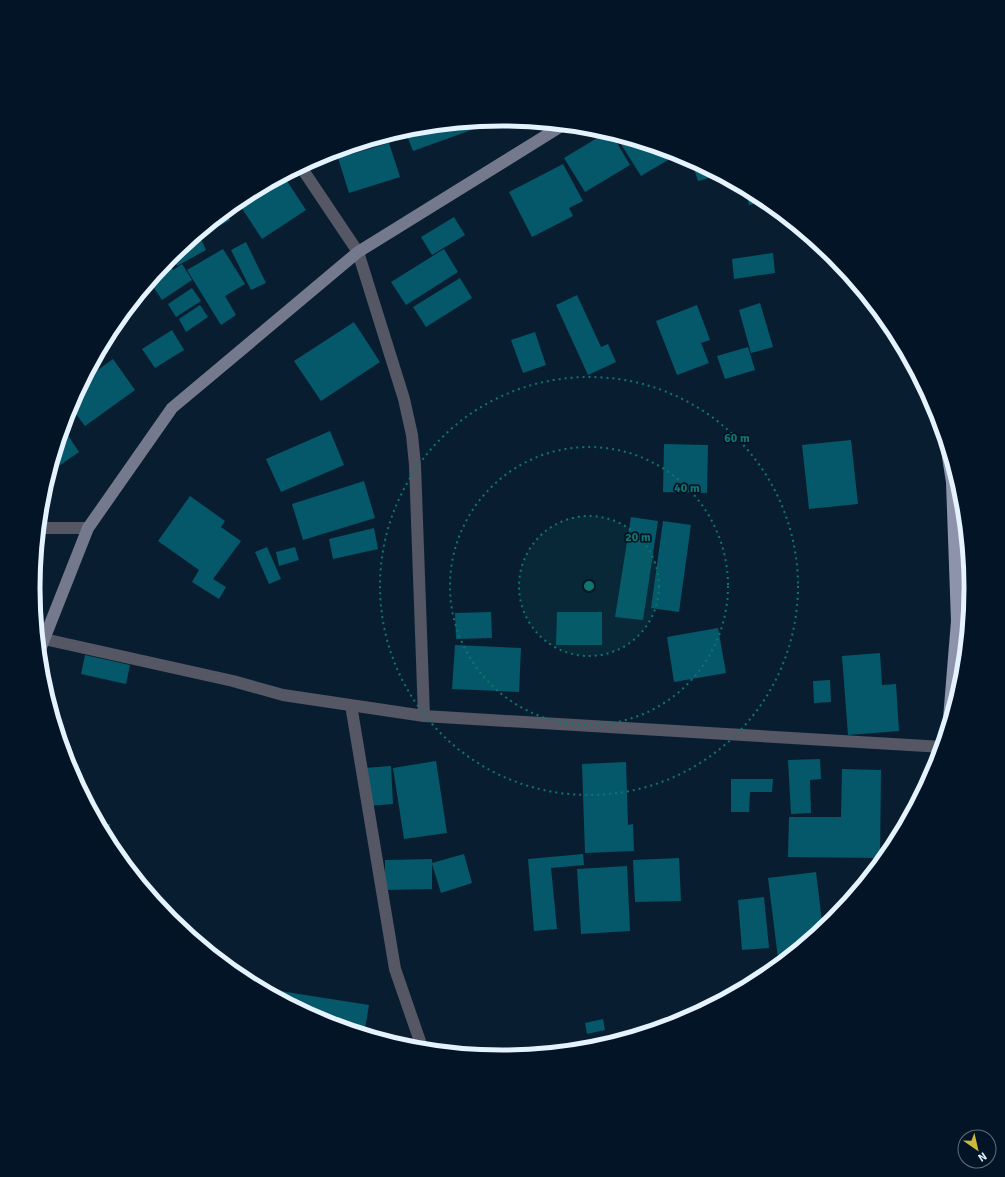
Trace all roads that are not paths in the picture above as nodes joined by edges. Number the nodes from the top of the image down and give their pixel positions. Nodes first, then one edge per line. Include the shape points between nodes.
1 (556, 129) edge
2 (304, 171) edge
3 (358, 252) junction
4 (955, 495) edge
5 (44, 528) edge
6 (88, 528) junction
7 (44, 639) joint
8 (950, 702) edge
9 (351, 705) junction
10 (424, 716) junction
11 (937, 746) edge
12 (421, 1043) edge

1 - 3 street
2 - 3 street
3 - 6 street via 172,408
3 - 10 street via 404,399 412,434
4 - 8 main road via 957,621
5 - 6 street
6 - 7 street
7 - 9 street via 233,681 283,695
9 - 10 street
9 - 12 street via 395,969
10 - 11 street

